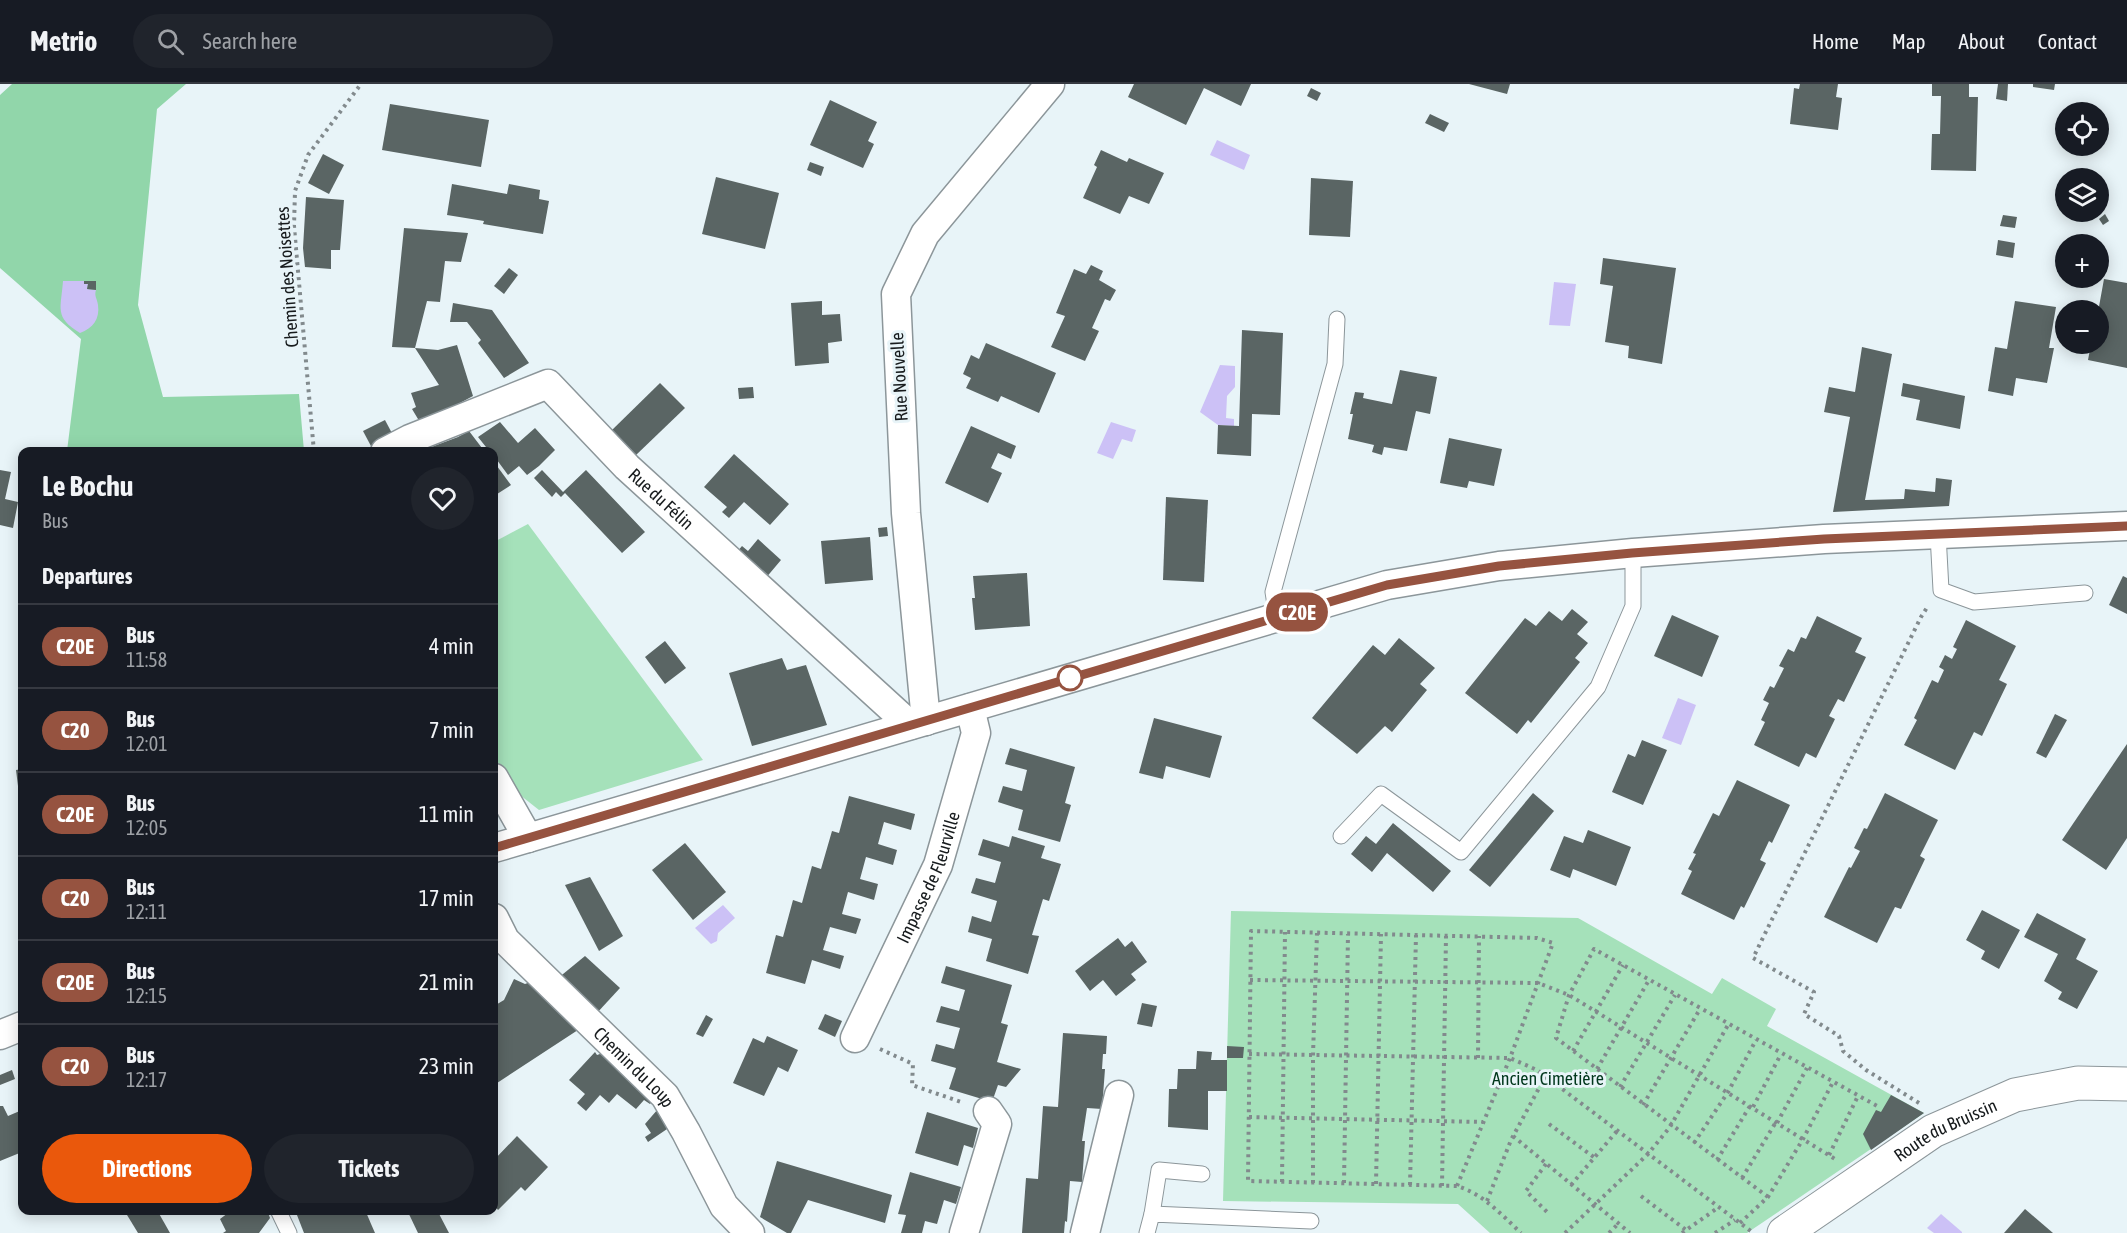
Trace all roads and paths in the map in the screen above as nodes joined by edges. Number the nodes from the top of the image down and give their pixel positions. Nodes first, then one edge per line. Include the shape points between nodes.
1 (361, 84) edge
2 (1050, 84) edge
3 (1337, 319) dead end
4 (314, 447) edge
5 (395, 447) edge
6 (2127, 526) edge
7 (1938, 534) junction
8 (1632, 553) junction
9 (1941, 590) junction
10 (2085, 593) dead end
11 (1277, 617) junction
12 (970, 708) junction
13 (918, 723) junction
14 (498, 785) edge
15 (1341, 836) dead end
16 (528, 838) junction
17 (498, 847) edge
18 (498, 926) edge
19 (1286, 932) junction
20 (1317, 933) junction
21 (1348, 934) junction
22 (1381, 934) junction
23 (1416, 935) junction
24 (1446, 936) junction
25 (1479, 936) junction
26 (1623, 965) junction
27 (1250, 980) junction
28 (1285, 980) junction
29 (1316, 980) junction
30 (1650, 980) junction
31 (1347, 981) junction
32 (1380, 981) junction
33 (1415, 982) junction
34 (1446, 982) junction
35 (1478, 982) junction
36 (1538, 983) junction
37 (1569, 995) junction
38 (1675, 995) junction
39 (1701, 1009) junction
40 (1597, 1012) junction
41 (1728, 1025) junction
42 (18, 1028) edge
43 (1622, 1028) junction
44 (0, 1035) edge
45 (855, 1038) joint
46 (1756, 1040) junction
47 (1648, 1043) junction
48 (1573, 1051) junction
49 (1249, 1054) junction
50 (1283, 1054) junction
51 (1780, 1054) junction
52 (1313, 1055) junction
53 (1346, 1055) junction
54 (1379, 1056) junction
55 (1413, 1056) junction
56 (1445, 1057) junction
57 (1478, 1058) junction
58 (1510, 1058) junction
59 (1673, 1058) junction
60 (1808, 1068) junction
61 (1597, 1069) junction
62 (1700, 1074) junction
63 (1545, 1077) junction
64 (1833, 1082) junction
65 (2127, 1084) edge
66 (1620, 1087) junction
67 (1728, 1092) junction
68 (1119, 1095) dead end
69 (1858, 1096) junction
70 (1644, 1105) junction
71 (1751, 1107) junction
72 (1879, 1107) dead end
73 (1929, 1109) dead end
74 (988, 1111) joint
75 (1249, 1118) junction
76 (1283, 1119) junction
77 (1313, 1119) junction
78 (1345, 1119) junction
79 (1378, 1120) junction
80 (1411, 1120) junction
81 (1443, 1122) junction
82 (1483, 1122) junction
83 (1776, 1122) junction
84 (1549, 1124) dead end
85 (1670, 1126) junction
86 (1617, 1131) junction
87 (1513, 1136) junction
88 (1803, 1139) junction
89 (1694, 1143) junction
90 (1648, 1154) junction
91 (1829, 1155) junction
92 (1595, 1158) junction
93 (1717, 1160) junction
94 (1546, 1164) junction
95 (1202, 1174) dead end
96 (1742, 1178) junction
97 (1282, 1182) junction
98 (1860, 1182) junction
99 (1313, 1183) junction
100 (1344, 1183) junction
101 (1377, 1184) junction
102 (1410, 1185) junction
103 (1571, 1185) junction
104 (1442, 1186) junction
105 (1456, 1186) junction
106 (1641, 1196) dead end
107 (1768, 1197) junction
108 (1487, 1201) junction
109 (1594, 1204) junction
110 (1719, 1208) junction
111 (1152, 1214) junction
112 (1549, 1214) dead end
113 (280, 1215) edge
114 (1311, 1221) dead end
115 (1738, 1221) junction
116 (1618, 1224) junction
117 (1288, 1226) edge
118 (1684, 1232) edge
119 (289, 1233) edge
120 (750, 1233) edge
121 (964, 1233) edge
122 (1085, 1233) edge
123 (1147, 1233) edge
124 (1521, 1233) edge
125 (1565, 1233) edge
126 (1609, 1233) edge
127 (1630, 1233) edge
128 (1715, 1233) edge
129 (1753, 1233) edge
130 (1784, 1233) edge

1 - 4 path, Chemin des Noisettes via 308,155 295,191 294,226
2 - 13 street, Rue Nouvelle via 925,234 896,294
3 - 11 lane via 1335,364 1273,592
5 - 13 street, Rue du Félin via 548,384 627,467
6 - 7 street
7 - 8 street
7 - 9 lane
8 - 11 street via 1499,566 1387,585
8 - 15 lane via 1632,606 1598,687 1461,852 1381,794
9 - 10 lane via 1974,602
9 - 73 path via 1921,617 1753,958 1814,992 1804,1014 1839,1036 1843,1051 1866,1070
11 - 12 street
12 - 13 street
12 - 45 street, Impasse de Fleurville via 976,733 938,865
13 - 16 street
14 - 16 street
16 - 17 street
18 - 120 street, Chemin du Loup via 505,940 665,1096 723,1206
19 - 20 path
19 - 27 path via 1251,931
19 - 28 path
20 - 21 path
20 - 29 path
21 - 22 path
21 - 31 path
22 - 23 path
22 - 32 path
23 - 24 path
23 - 33 path
24 - 25 path
24 - 34 path
25 - 35 path
25 - 36 path via 1537,938 1553,943
26 - 30 path
26 - 37 path via 1594,949
26 - 40 path
27 - 28 path
27 - 49 path
28 - 29 path
28 - 50 path
29 - 31 path
29 - 52 path
30 - 38 path
30 - 43 path
31 - 32 path
31 - 53 path
32 - 33 path
32 - 54 path
33 - 34 path
33 - 55 path
34 - 35 path
34 - 56 path
35 - 36 path
35 - 57 path
36 - 37 path
36 - 58 path
37 - 40 path
37 - 48 path via 1556,1038
38 - 39 path
38 - 47 path
39 - 41 path
39 - 59 path
40 - 43 path
40 - 48 path
41 - 46 path
41 - 62 path
42 - 44 street
43 - 47 path
43 - 61 path
45 - 74 path via 913,1064 912,1085
46 - 51 path
46 - 67 path
47 - 59 path
47 - 66 path
48 - 61 path
49 - 50 path
49 - 75 path
50 - 52 path
50 - 76 path
51 - 60 path
51 - 71 path
52 - 53 path
52 - 77 path
53 - 54 path
53 - 78 path
54 - 55 path
54 - 79 path
55 - 56 path
55 - 80 path
56 - 57 path
56 - 81 path
57 - 58 path
58 - 63 path
58 - 82 path
59 - 62 path
59 - 70 path
60 - 64 path
60 - 83 path
61 - 66 path
62 - 67 path
62 - 85 path
63 - 86 path
63 - 87 path
64 - 69 path
64 - 88 path
65 - 98 street, Route du Bruissin via 2078,1083 2015,1095 1934,1131
66 - 70 path
67 - 71 path
67 - 89 path
68 - 122 street
69 - 72 path
69 - 91 path
70 - 85 path
71 - 83 path
71 - 93 path
74 - 121 street via 997,1124
75 - 76 path
75 - 97 path via 1248,1181
76 - 77 path
76 - 97 path
77 - 78 path
77 - 99 path
78 - 79 path
78 - 100 path
79 - 80 path
79 - 101 path
80 - 81 path
80 - 102 path
81 - 82 path
81 - 104 path
82 - 105 path
83 - 88 path
83 - 96 path
84 - 92 path
85 - 89 path
85 - 90 path
86 - 90 path
86 - 92 path
87 - 94 path
87 - 108 path
88 - 91 path
88 - 107 path
89 - 93 path
90 - 109 path
90 - 110 path
91 - 98 path via 1847,1166
92 - 103 path
93 - 96 path
94 - 103 path
94 - 112 path via 1526,1191
95 - 111 lane via 1159,1170
96 - 107 path
97 - 99 path
98 - 130 street, Route du Bruissin
99 - 100 path
100 - 101 path
101 - 102 path
102 - 104 path
103 - 109 path
104 - 105 path
105 - 108 path
106 - 118 path
107 - 115 path
108 - 124 path
109 - 116 path
109 - 125 path
110 - 115 path
110 - 118 path
111 - 117 lane
111 - 123 lane
113 - 119 lane
114 - 117 lane
115 - 128 path
115 - 129 path
116 - 126 path
116 - 127 path

